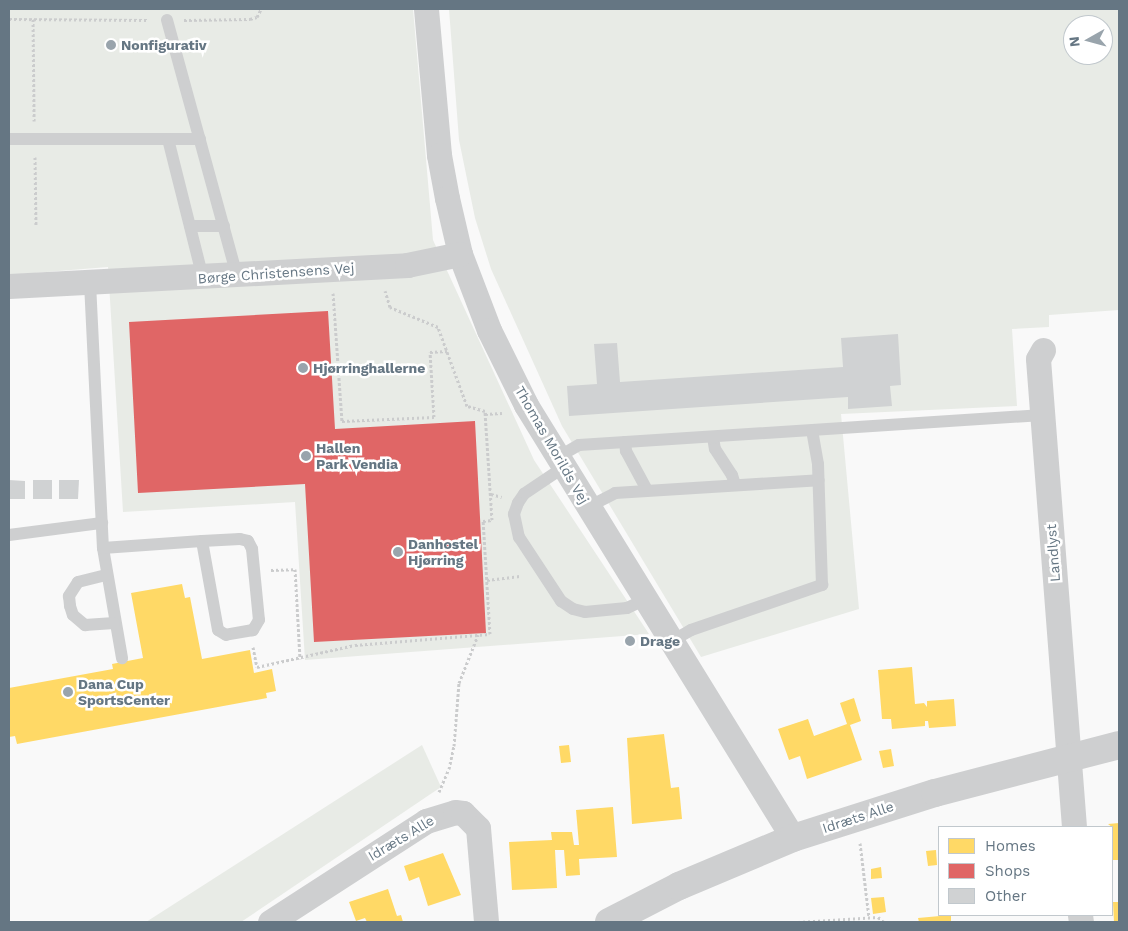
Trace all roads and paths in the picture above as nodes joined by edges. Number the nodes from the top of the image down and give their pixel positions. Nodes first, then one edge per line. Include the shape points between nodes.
1 (262, 9) edge
2 (426, 9) edge
3 (9, 19) edge
4 (167, 20) junction
5 (9, 139) edge
6 (168, 139) junction
7 (200, 139) junction
8 (190, 226) junction
9 (224, 226) junction
10 (460, 254) junction
11 (383, 266) junction
12 (331, 269) junction
13 (237, 276) junction
14 (203, 278) junction
15 (90, 283) junction
16 (9, 286) edge
17 (1043, 350) dead end
18 (447, 351) junction
19 (1043, 415) junction
20 (812, 430) junction
21 (713, 437) junction
22 (625, 442) junction
23 (561, 462) junction
24 (819, 480) junction
25 (735, 485) junction
26 (647, 490) junction
27 (588, 507) junction
28 (102, 523) junction
29 (9, 535) edge
30 (202, 541) junction
31 (103, 548) junction
32 (538, 566) junction
33 (281, 569) dead end
34 (106, 575) junction
35 (487, 580) junction
36 (646, 599) junction
37 (114, 623) junction
38 (250, 632) junction
39 (478, 635) junction
40 (672, 642) junction
41 (122, 658) dead end
42 (300, 659) junction
43 (1119, 745) edge
44 (1068, 757) junction
45 (436, 816) junction
46 (855, 818) junction
47 (1074, 826) edge
48 (793, 838) junction
49 (868, 917) junction
50 (270, 922) edge
51 (486, 922) edge
52 (609, 922) edge
53 (798, 922) edge
54 (884, 922) edge

1 - 4 path via 257,17 244,20
2 - 10 street, Thomas Morilds Vej via 439,155
3 - 4 path
4 - 7 lane
5 - 6 lane
6 - 7 lane
6 - 8 lane
7 - 9 lane
8 - 9 lane
8 - 14 lane
9 - 13 lane
10 - 11 street, Børge Christensens Vej via 432,261
10 - 23 street, Thomas Morilds Vej via 489,330
11 - 12 street, Børge Christensens Vej
11 - 18 path via 387,305 438,327
12 - 13 street, Børge Christensens Vej
12 - 18 path via 342,421 434,417 430,352
13 - 14 street, Børge Christensens Vej
14 - 15 street, Børge Christensens Vej
15 - 16 street, Børge Christensens Vej
15 - 28 lane
17 - 19 street, Landlyst via 1038,359
18 - 35 path via 467,406 485,411 492,520 484,521
19 - 20 lane
19 - 44 street, Landlyst
20 - 21 lane
20 - 24 lane
21 - 22 lane
21 - 25 lane via 715,449
22 - 23 lane via 575,446
22 - 26 lane via 626,451
23 - 27 street, Thomas Morilds Vej
23 - 32 lane via 524,494 514,514 519,538
24 - 25 lane
24 - 40 lane via 822,585 691,630
25 - 26 lane
26 - 27 lane via 611,494
27 - 36 street, Thomas Morilds Vej
28 - 29 lane
28 - 31 lane
30 - 31 lane
30 - 38 lane via 218,630 226,635
30 - 38 lane via 240,539 251,544 259,620
31 - 34 lane
32 - 35 path via 520,577
32 - 36 lane via 561,601 573,609 585,612 627,608
33 - 42 path via 295,569
34 - 37 lane
34 - 37 lane via 78,582 69,596 70,606 73,615 85,625
35 - 39 path via 490,634
36 - 40 street, Thomas Morilds Vej
37 - 41 lane
38 - 42 path via 257,667
39 - 42 path via 354,646
39 - 45 path via 459,683 454,746 449,769 435,803
40 - 48 street, Thomas Morilds Vej
43 - 44 street, Idræts Alle
44 - 46 street, Idræts Alle via 935,792
44 - 47 street, Landlyst
45 - 50 street, Idræts Alle
45 - 51 street, Idræts Alle via 463,813 478,828
46 - 48 street, Idræts Alle
46 - 49 path
48 - 52 street, Idræts Alle via 679,886
49 - 53 path
49 - 54 path via 878,917

